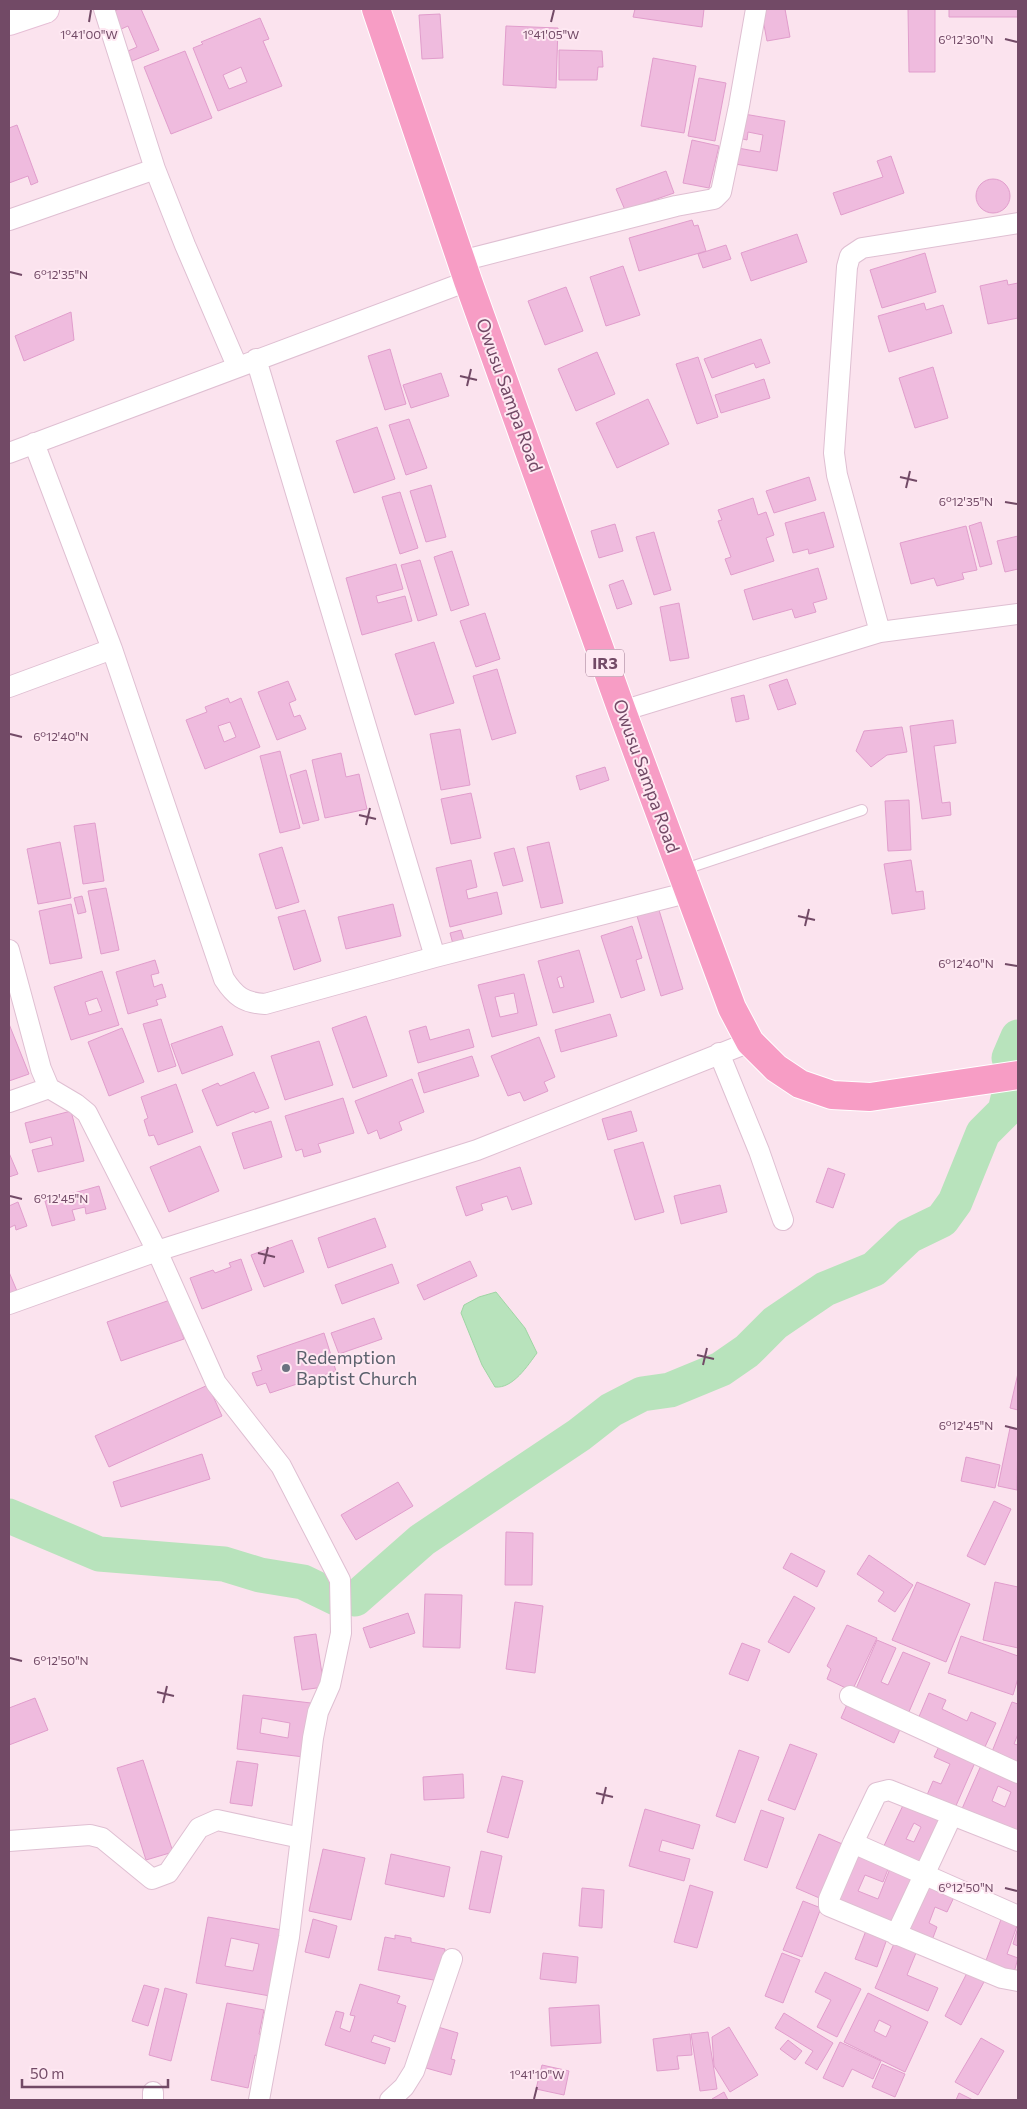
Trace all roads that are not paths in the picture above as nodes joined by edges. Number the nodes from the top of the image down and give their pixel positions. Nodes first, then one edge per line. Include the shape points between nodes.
1 (45, 9) edge
2 (104, 9) edge
3 (376, 9) edge
4 (756, 9) edge
5 (9, 21) edge
6 (156, 169) junction
7 (9, 220) edge
8 (1018, 222) edge
9 (465, 271) junction
10 (256, 359) junction
11 (237, 366) junction
12 (34, 444) junction
13 (9, 453) edge
14 (1018, 614) edge
15 (880, 632) junction
16 (112, 650) junction
17 (9, 687) edge
18 (622, 711) junction
19 (862, 810) dead end
20 (686, 881) junction
21 (9, 950) edge
22 (435, 957) junction
23 (750, 1042) junction
24 (719, 1053) junction
25 (1018, 1075) edge
26 (49, 1088) junction
27 (9, 1102) edge
28 (783, 1220) dead end
29 (156, 1251) junction
30 (9, 1304) edge
31 (850, 1696) dead end
32 (1018, 1773) edge
33 (952, 1815) junction
34 (301, 1838) junction
35 (1018, 1841) edge
36 (9, 1842) edge
37 (853, 1843) junction
38 (924, 1875) junction
39 (1018, 1916) edge
40 (896, 1935) junction
41 (452, 1959) dead end
42 (1018, 1981) edge
43 (259, 2100) edge
44 (390, 2100) edge

1 - 5 street
2 - 6 street
3 - 9 main road, Owusu Sampa Road / IR3
4 - 9 street via 740,106 721,192 714,199 676,206
6 - 7 street
6 - 11 street
8 - 15 street via 862,248 850,256 834,454
9 - 10 street
9 - 18 main road, Owusu Sampa Road / IR3
10 - 11 street
10 - 22 street
11 - 12 street
12 - 13 street
12 - 16 street
14 - 15 street
15 - 18 street
16 - 17 street
16 - 22 street via 224,979 234,995 250,1003 265,1004
18 - 20 main road, Owusu Sampa Road / IR3
19 - 20 lane
20 - 22 street
20 - 23 main road, Owusu Sampa Road / IR3 via 732,1008
21 - 26 street
23 - 24 street
23 - 25 main road, Owusu Sampa Road / IR3 via 776,1068 800,1084 832,1095 870,1097
24 - 28 street via 759,1150
24 - 29 street via 477,1150
26 - 27 street
26 - 29 street via 87,1113
29 - 30 street
29 - 34 street via 216,1383 281,1466 340,1580 341,1633 330,1684 316,1720
31 - 32 street
33 - 35 street
33 - 37 street via 883,1790 878,1793
33 - 38 street
34 - 36 street via 217,1820 199,1828 168,1873 152,1879 102,1838 90,1836
34 - 43 street via 289,1937
37 - 38 street
37 - 40 street via 829,1906
38 - 39 street
38 - 40 street
40 - 42 street via 1002,1978
41 - 44 street via 414,2071

